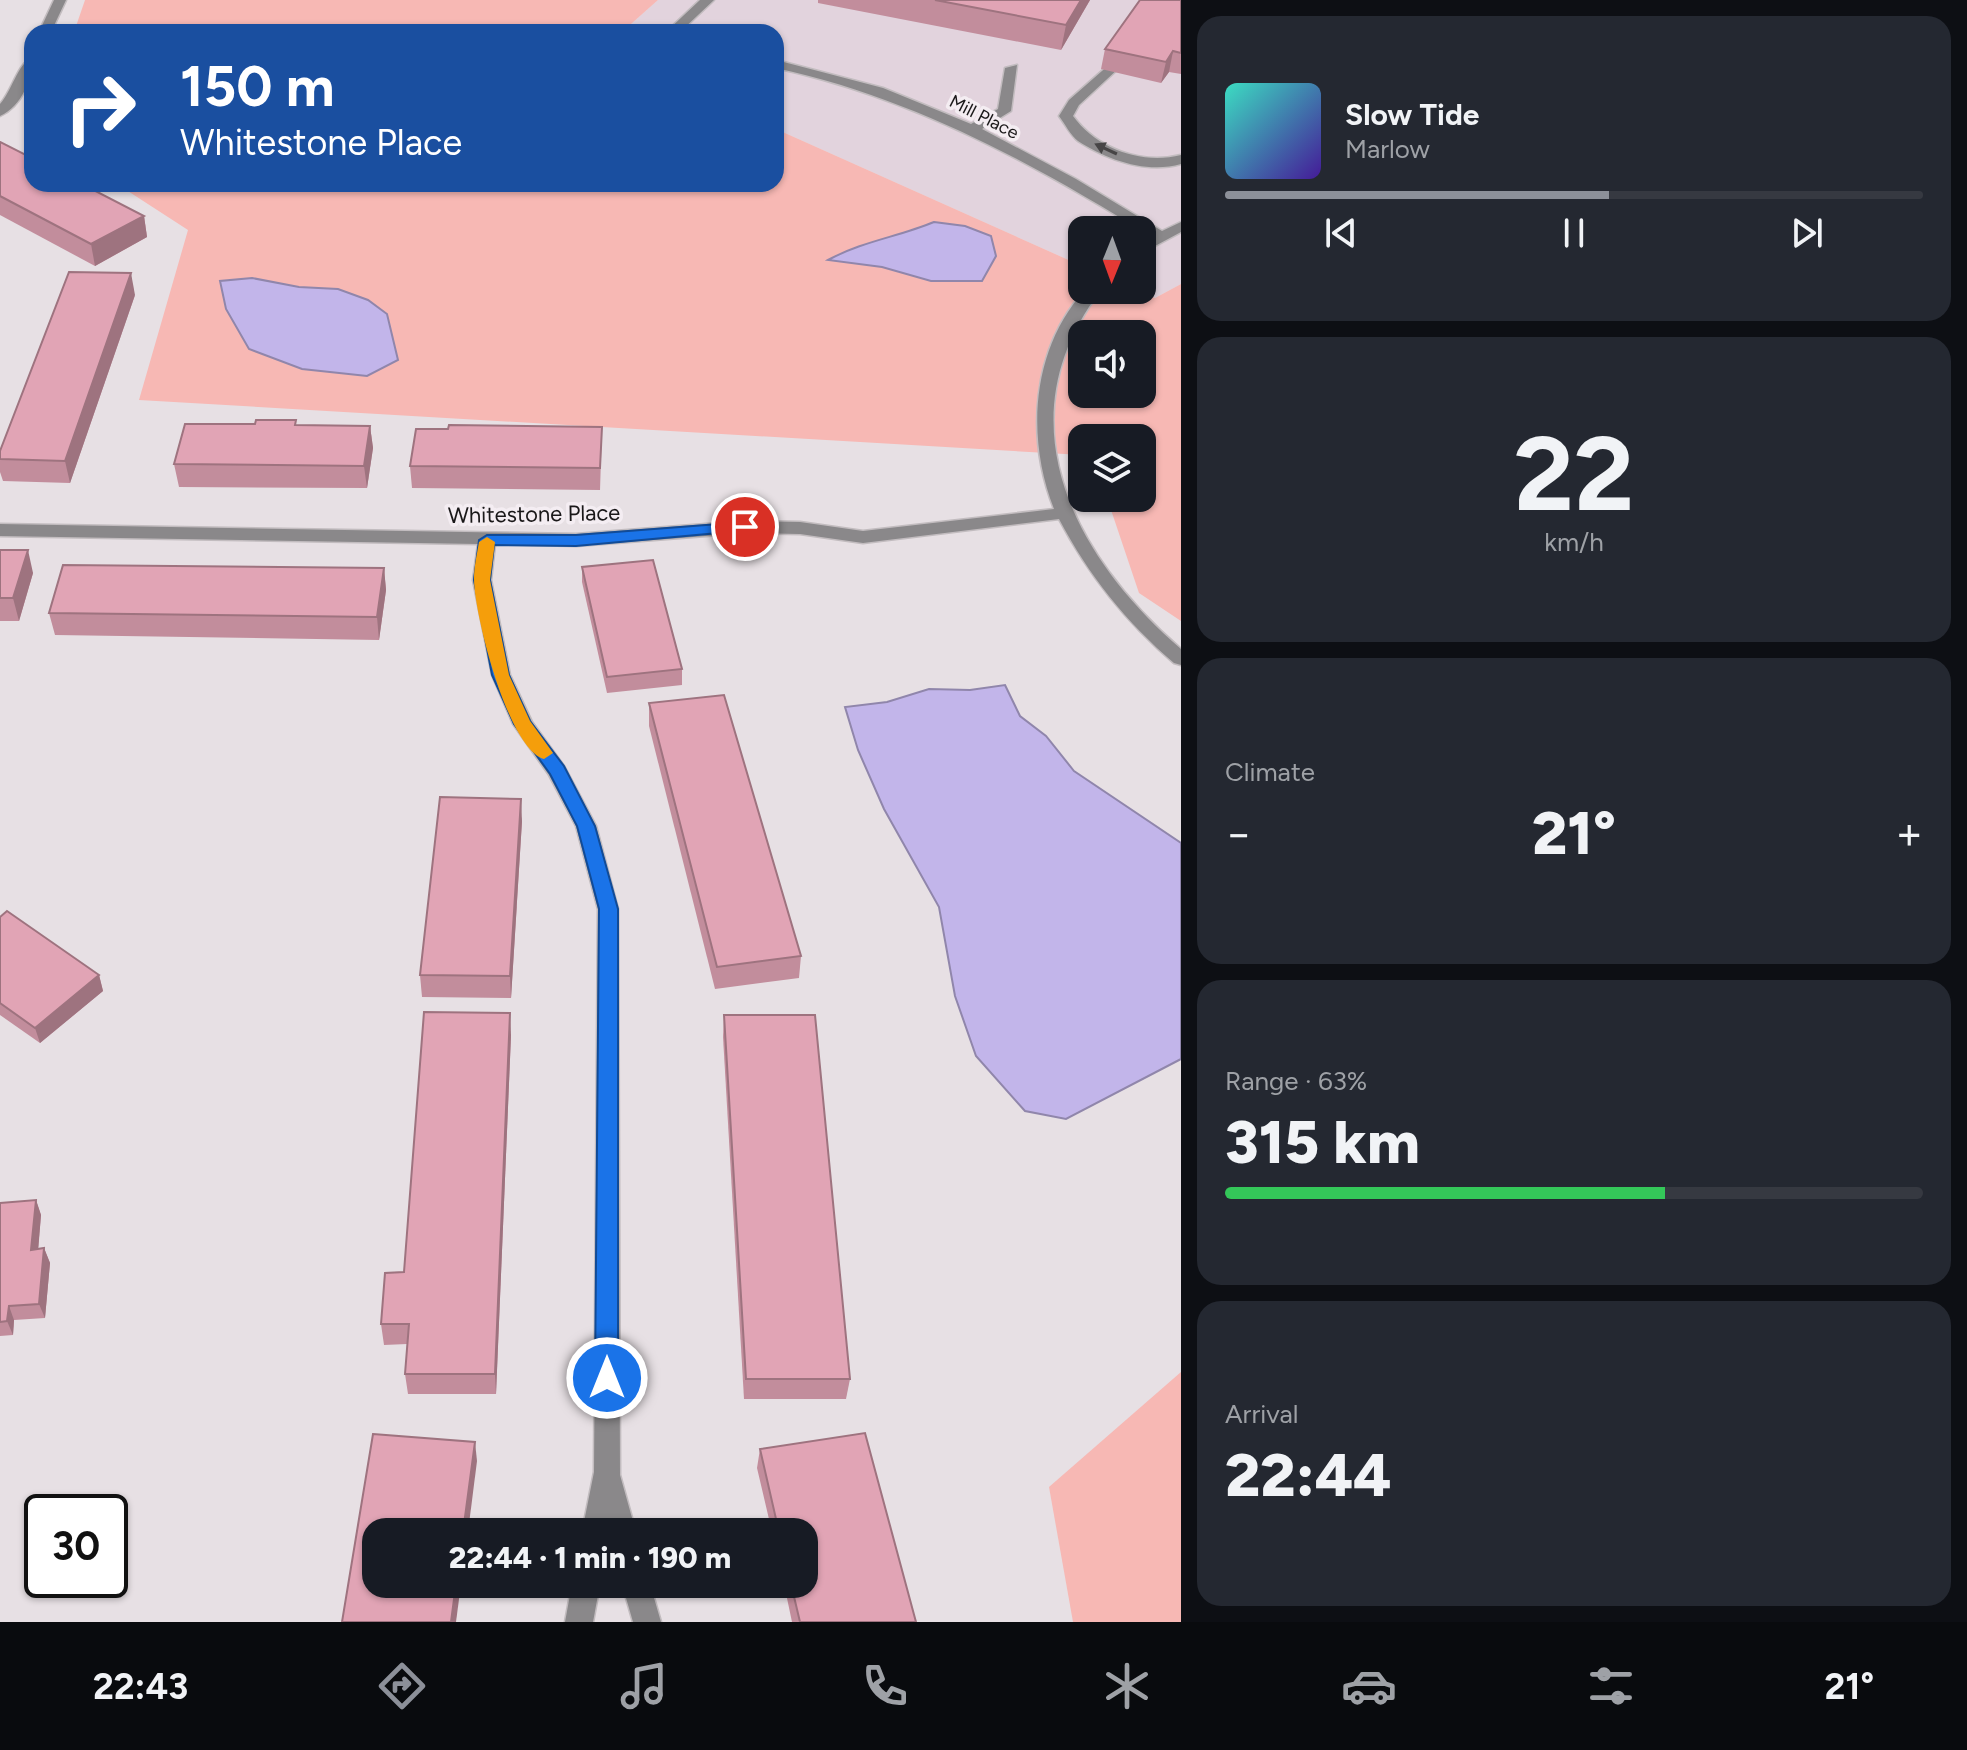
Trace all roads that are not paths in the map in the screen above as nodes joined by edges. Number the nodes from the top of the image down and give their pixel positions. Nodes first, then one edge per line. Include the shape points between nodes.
1 (60, 0) edge
2 (708, 0) edge
3 (49, 24) edge
4 (681, 24) edge
5 (1138, 43) edge
6 (784, 66) edge
7 (1012, 68) dead end
8 (24, 77) edge
9 (0, 112) edge
10 (970, 130) junction
11 (1181, 159) edge
12 (1181, 226) edge
13 (1162, 237) junction
14 (1156, 241) edge
15 (1083, 304) edge
16 (1066, 513) junction
17 (0, 530) edge
18 (487, 540) junction
19 (1181, 659) edge
20 (607, 1472) junction
21 (598, 1518) edge
22 (619, 1518) edge
23 (583, 1598) edge
24 (640, 1598) edge
25 (579, 1622) edge
26 (647, 1622) edge

1 - 3 street
2 - 4 street
11 -> 5 street via 1165,164 1132,161 1081,137 1066,116
6 - 10 street, Mill Place via 898,97
7 - 10 street via 1004,111
8 - 9 street
10 - 13 street, Mill Place
12 - 13 street
13 - 14 street
15 - 16 street via 1056,354 1044,418 1046,452
16 - 18 street, Whitestone Place via 863,537 745,527 576,540
16 - 19 street via 1119,599 1150,635
17 - 18 street, Whitestone Place
18 - 20 street via 482,580 501,675 523,724 557,771 586,826 608,909
20 - 21 street
20 - 22 street
23 - 25 street
24 - 26 street

